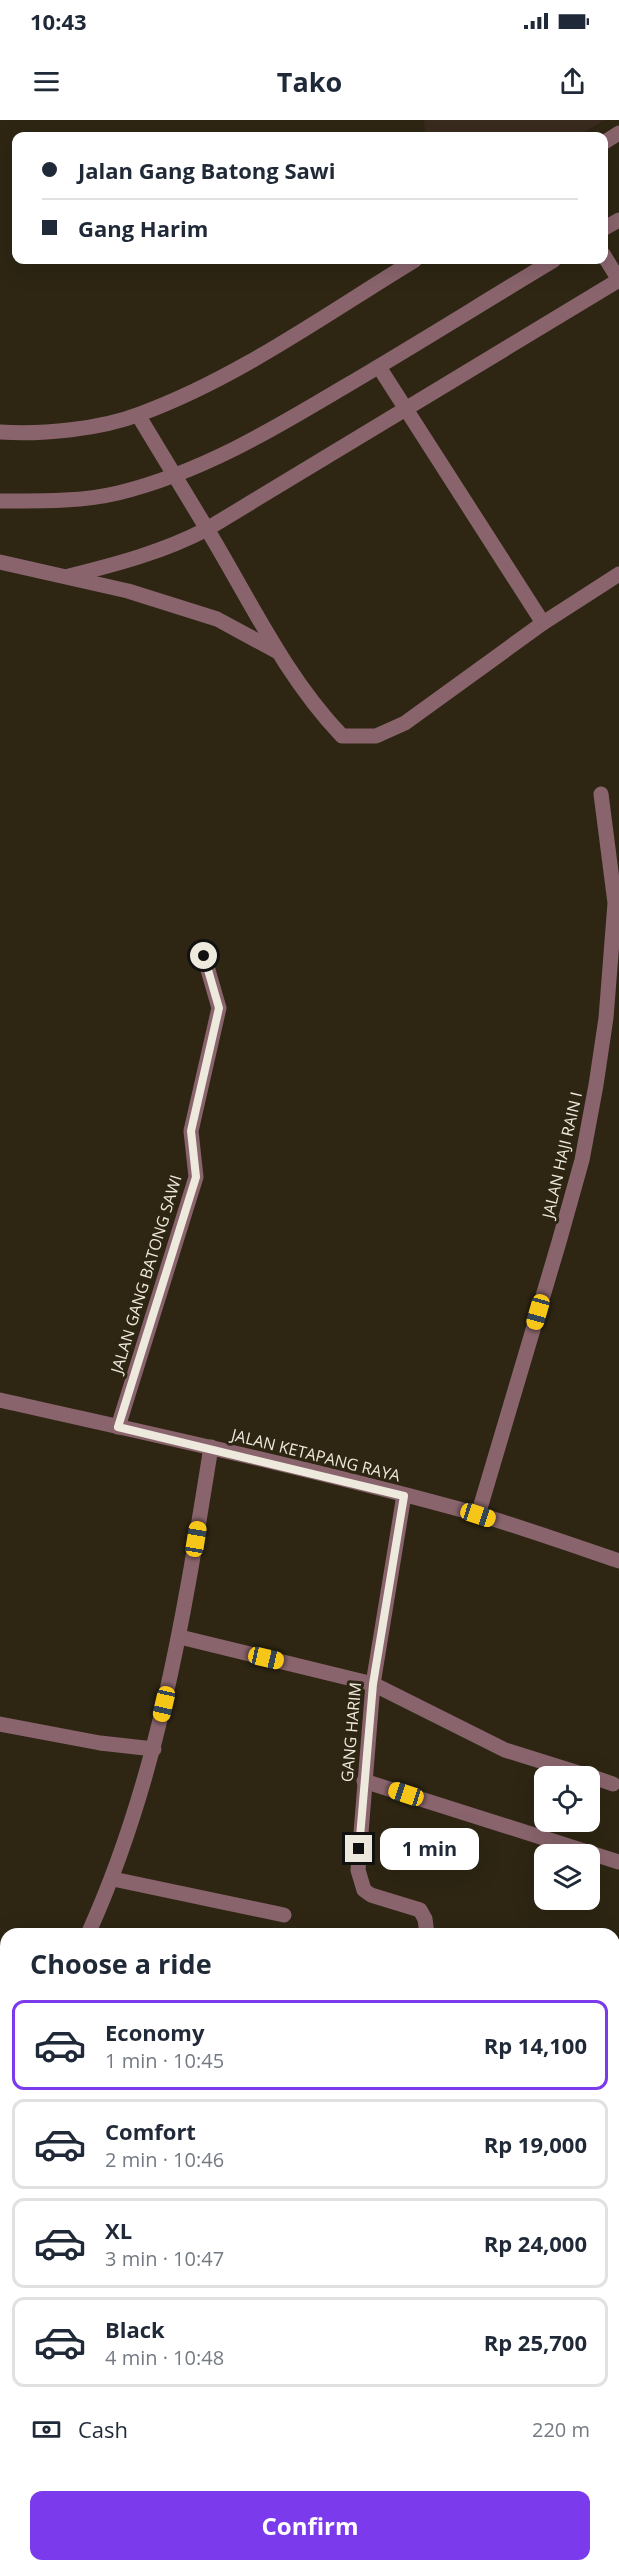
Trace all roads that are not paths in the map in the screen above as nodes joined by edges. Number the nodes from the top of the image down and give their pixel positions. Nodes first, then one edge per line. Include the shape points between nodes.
1 (608, 262) edge
2 (408, 264) edge
3 (547, 264) edge
4 (379, 366) junction
5 (405, 409) junction
6 (138, 415) junction
7 (0, 432) edge
8 (173, 476) junction
9 (0, 501) edge
10 (207, 529) junction
11 (0, 562) edge
12 (619, 574) edge
13 (69, 576) junction
14 (543, 623) junction
15 (276, 651) junction
16 (601, 794) dead end
17 (617, 903) edge
18 (204, 956) dead end
19 (0, 1400) edge
20 (118, 1427) junction
21 (211, 1448) junction
22 (404, 1496) junction
23 (478, 1515) junction
24 (619, 1561) edge
25 (180, 1637) junction
26 (373, 1684) junction
27 (0, 1724) edge
28 (154, 1749) junction
29 (557, 1766) edge
30 (600, 1780) edge
31 (364, 1781) junction
32 (613, 1784) dead end
33 (619, 1862) edge
34 (112, 1879) junction
35 (284, 1915) dead end
36 (91, 1928) edge
37 (426, 1928) edge

1 - 5 street via 619,280
2 - 6 street via 252,360
3 - 4 street
4 - 5 street
4 - 8 street via 240,446
5 - 10 street
5 - 14 street
6 - 7 street via 88,427
6 - 8 street
8 - 9 street via 116,493 52,501
8 - 10 street
10 - 13 street via 128,561
10 - 15 street
11 - 13 street
12 - 14 street
13 - 15 street via 217,619
14 - 15 street via 405,723 376,736 342,736
16 - 17 street, JALAN HAJI RAIN I
17 - 23 street, JALAN HAJI RAIN I via 606,1018 582,1160
18 - 20 street, JALAN GANG BATONG SAWI via 219,1008 191,1131 196,1177
19 - 20 street, JALAN KETAPANG RAYA
20 - 21 street, JALAN KETAPANG RAYA
21 - 22 street, JALAN KETAPANG RAYA
21 - 25 street
22 - 23 street, JALAN KETAPANG RAYA
22 - 26 street, GANG HARIM
23 - 24 street, JALAN KETAPANG RAYA
25 - 26 street
25 - 28 street
26 - 29 street via 505,1750
26 - 31 street, GANG HARIM
27 - 28 street
28 - 34 street
30 - 32 street
31 - 33 street
31 - 37 street, GANG HARIM via 361,1882 371,1895 420,1910
34 - 35 street
34 - 36 street

